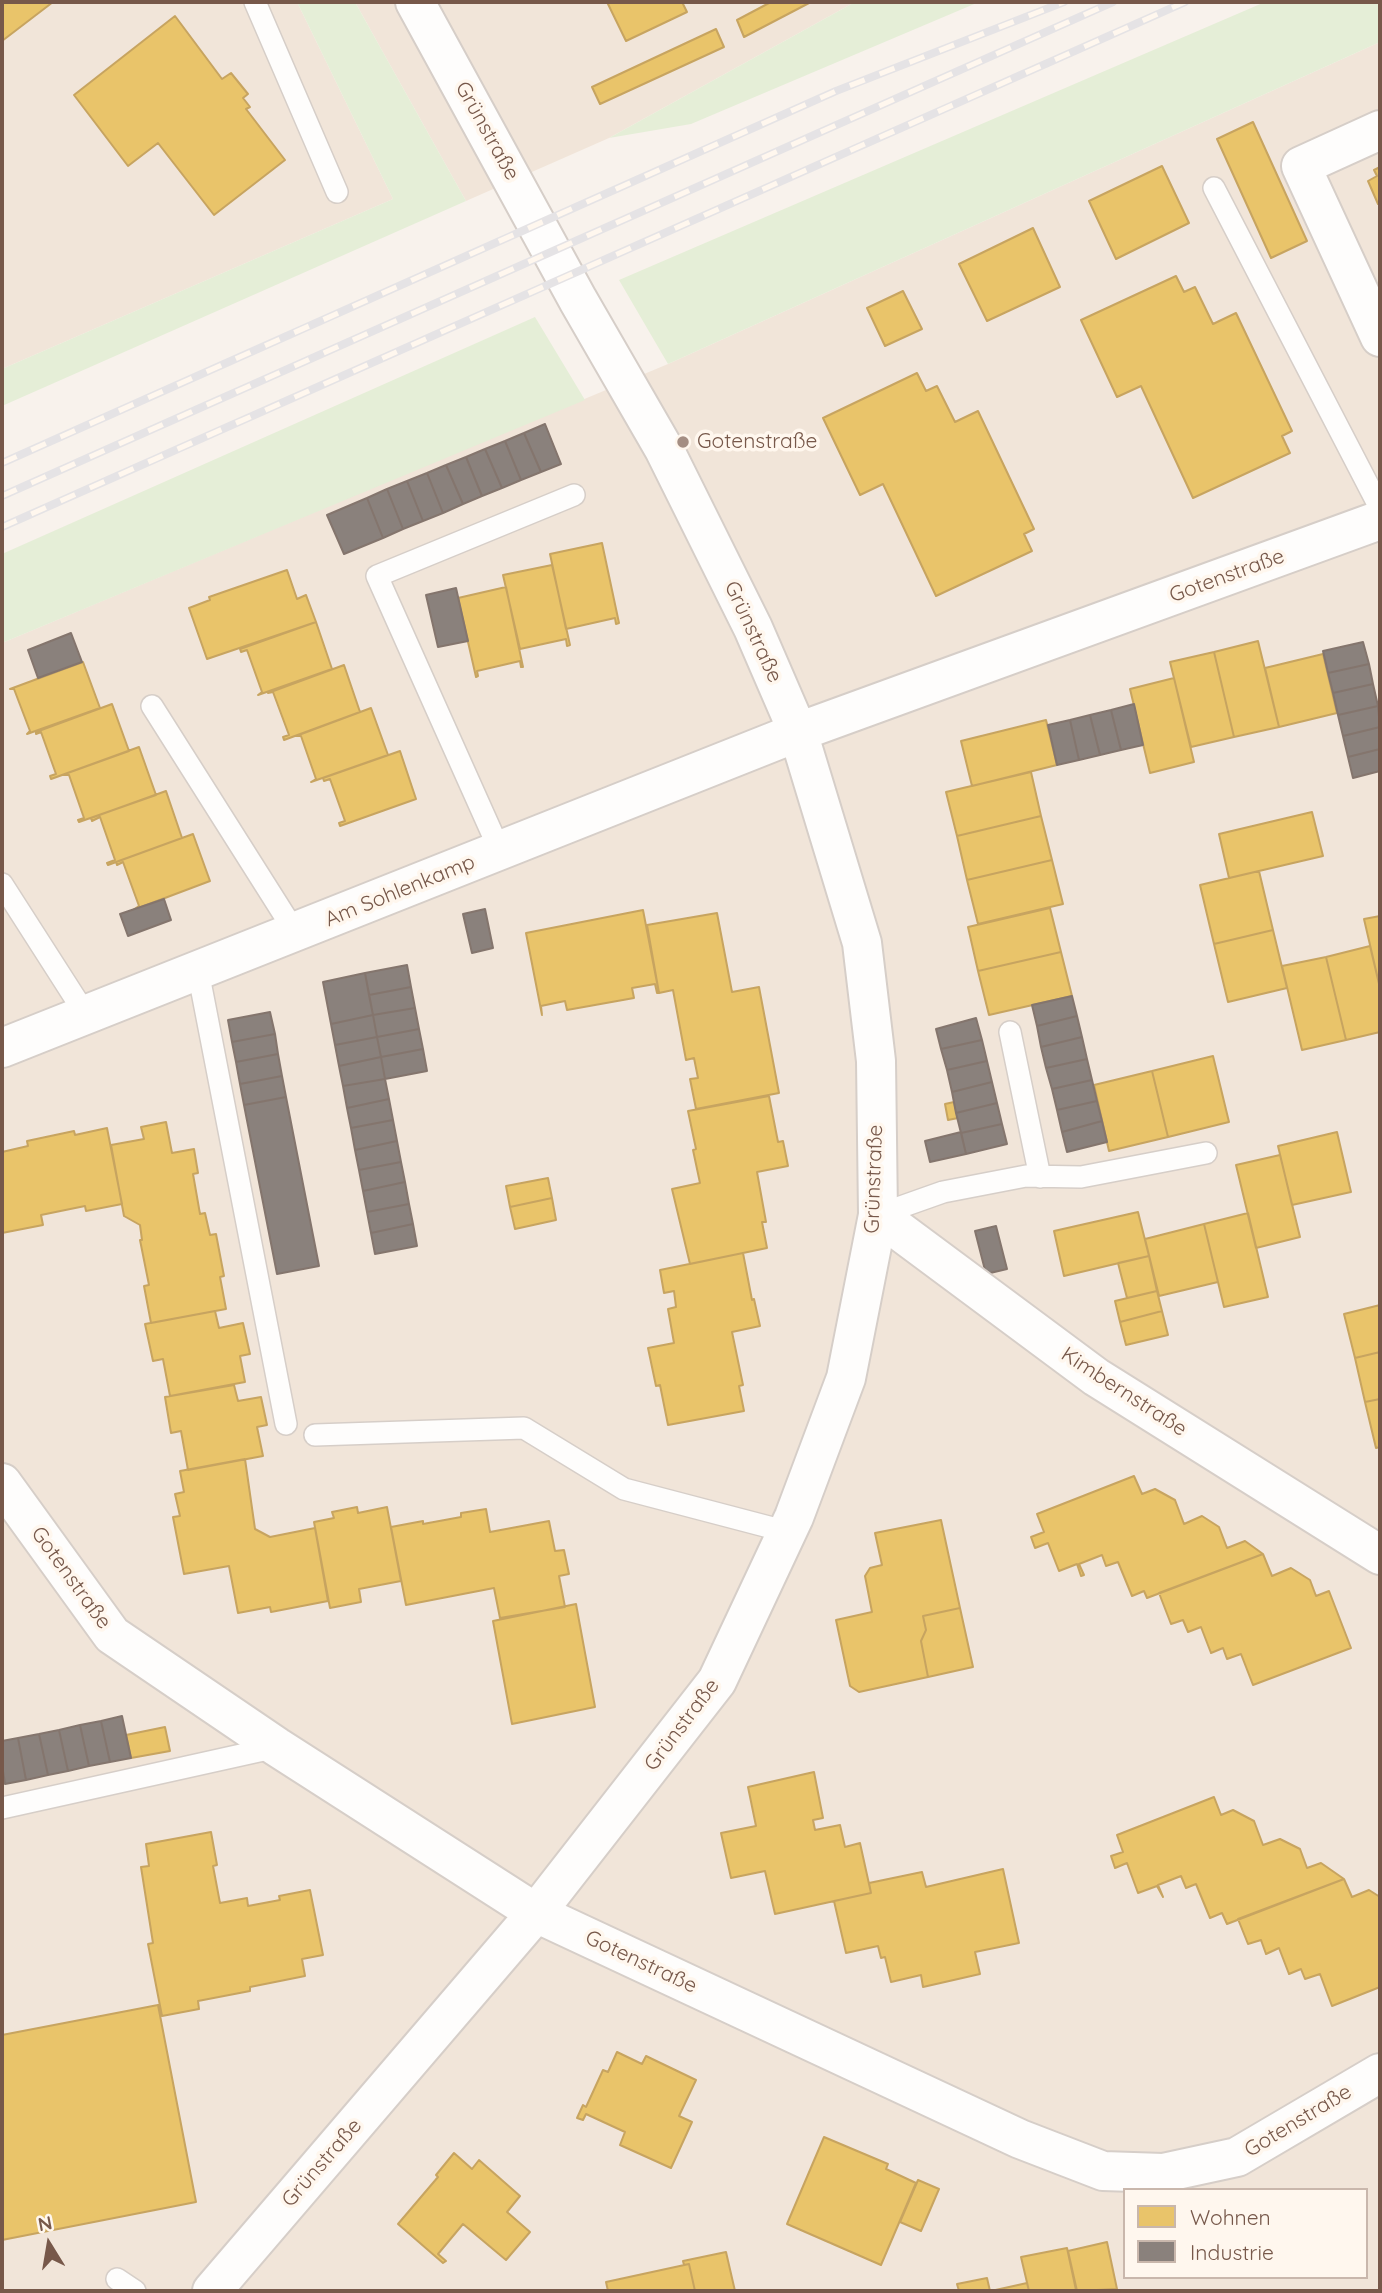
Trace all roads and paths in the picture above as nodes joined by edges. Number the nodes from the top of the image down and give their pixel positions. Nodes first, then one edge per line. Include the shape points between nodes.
1 (255, 2) edge
2 (415, 2) edge
3 (1380, 130) edge
4 (1213, 188) dead end
5 (337, 192) dead end
6 (1380, 337) edge
7 (574, 495) dead end
8 (1380, 508) edge
9 (1380, 520) edge
10 (152, 706) dead end
11 (798, 732) junction
12 (500, 851) junction
13 (2, 884) edge
14 (296, 932) junction
15 (198, 971) junction
16 (86, 1015) junction
17 (1010, 1032) dead end
18 (2, 1048) edge
19 (1206, 1153) dead end
20 (1040, 1177) junction
21 (878, 1215) junction
22 (285, 1424) dead end
23 (315, 1435) dead end
24 (2, 1483) edge
25 (788, 1532) junction
26 (1380, 1555) edge
27 (277, 1747) junction
28 (2, 1808) edge
29 (536, 1913) junction
30 (1380, 2073) edge
31 (117, 2279) dead end
32 (135, 2291) edge
33 (212, 2291) edge

1 - 5 lane
2 - 11 street, Grünstraße via 664,449 753,628
3 - 6 street via 1301,166
4 - 8 lane
7 - 12 lane via 377,576
9 - 11 street, Gotenstraße
10 - 14 lane
11 - 12 street, Am Sohlenkamp
11 - 21 street, Grünstraße via 862,943 876,1061
12 - 14 street, Am Sohlenkamp
13 - 16 lane
14 - 15 street, Am Sohlenkamp
15 - 16 street, Am Sohlenkamp
15 - 22 lane
16 - 18 street, Am Sohlenkamp
17 - 20 lane
19 - 20 lane via 1081,1177
20 - 21 lane via 943,1192
21 - 25 street, Grünstraße via 846,1378
21 - 26 street, Kimbernstraße via 1096,1377
23 - 25 lane via 524,1427 624,1489
24 - 27 street, Gotenstraße via 113,1635
25 - 29 street, Grünstraße via 717,1681
27 - 28 lane
27 - 29 street, Gotenstraße
29 - 30 street, Gotenstraße via 1020,2139 1103,2171 1163,2172 1237,2157
29 - 33 street, Grünstraße
31 - 32 lane

